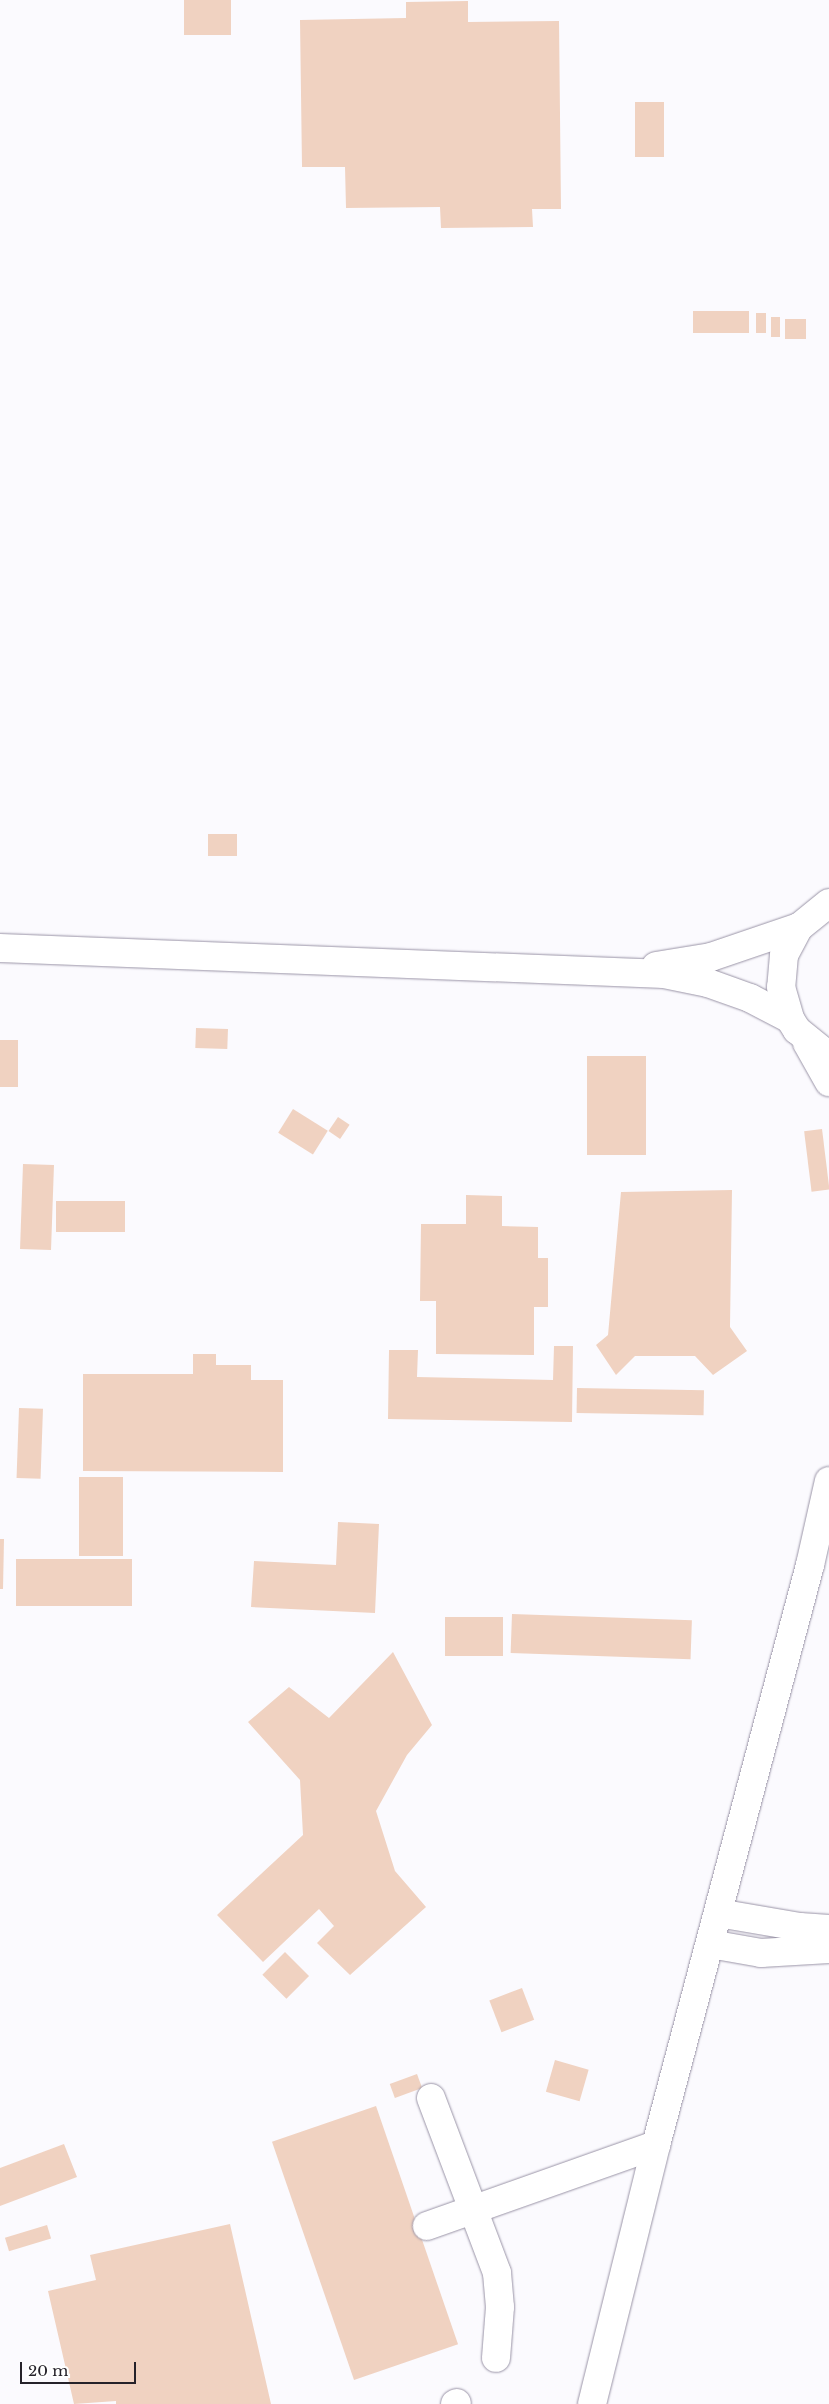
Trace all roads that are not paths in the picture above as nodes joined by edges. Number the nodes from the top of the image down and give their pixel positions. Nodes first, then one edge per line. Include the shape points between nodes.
1 (829, 883) edge
2 (812, 916) edge
3 (0, 948) edge
4 (619, 970) junction
5 (798, 1029) junction
6 (829, 1056) edge
7 (829, 1082) edge
8 (829, 1481) edge
9 (718, 1913) junction
10 (829, 1929) edge
11 (710, 1944) junction
12 (829, 1949) edge
13 (431, 2098) dead end
14 (656, 2145) junction
15 (473, 2210) junction
16 (427, 2226) dead end
17 (496, 2358) dead end
18 (592, 2404) edge

1 - 2 street
2 - 4 street via 711,957
2 - 5 street via 784,955 781,987
3 - 4 street
4 - 5 street via 664,974 708,983 750,998
5 - 6 street
5 - 7 street
8 - 9 street via 810,1566
9 - 10 street
9 - 11 street
11 - 12 street via 761,1953
11 - 14 street
13 - 15 street
14 - 15 street
14 - 18 street
15 - 16 street
15 - 17 street via 500,2289

